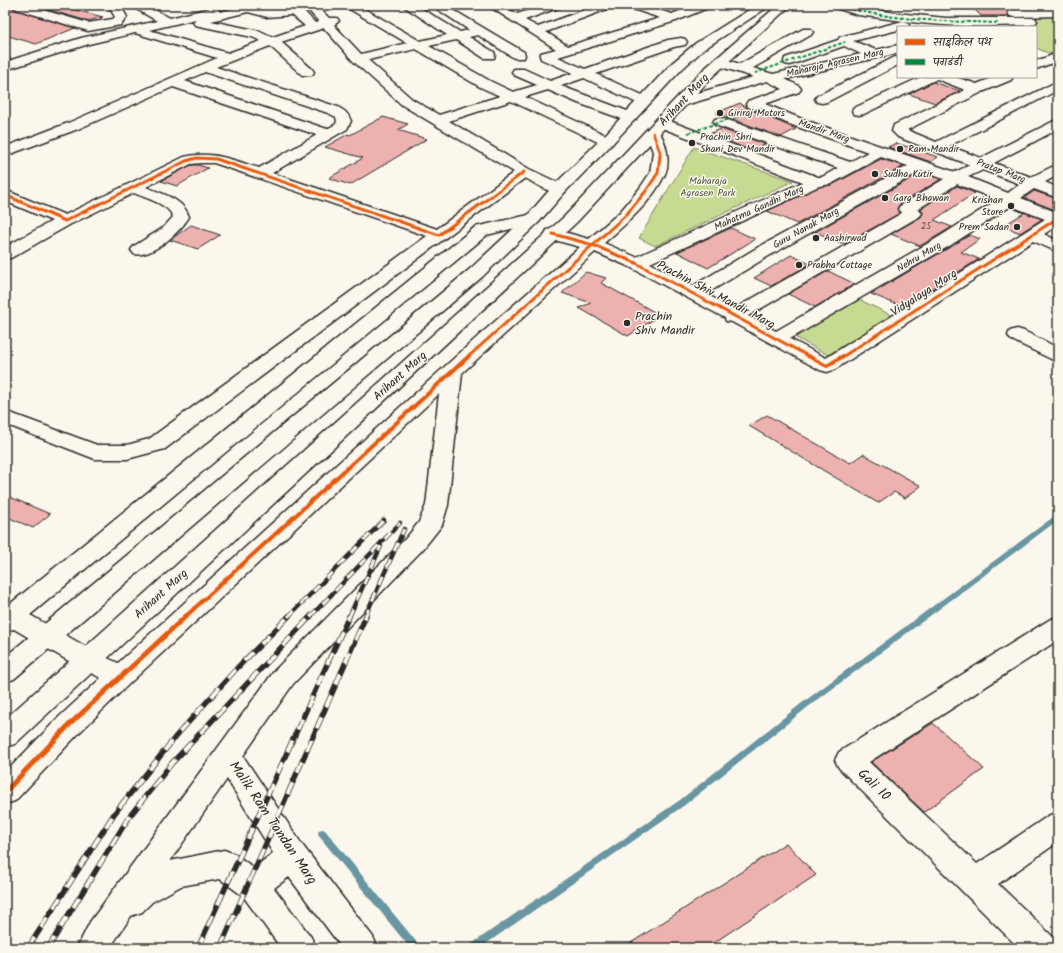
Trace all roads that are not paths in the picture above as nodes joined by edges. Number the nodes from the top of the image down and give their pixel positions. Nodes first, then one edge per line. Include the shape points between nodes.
1 (114, 5) edge
2 (137, 5) edge
3 (219, 5) edge
4 (241, 5) edge
5 (310, 5) edge
6 (318, 5) edge
7 (350, 5) edge
8 (408, 5) edge
9 (438, 5) edge
10 (493, 5) edge
11 (556, 5) edge
12 (564, 5) edge
13 (609, 5) edge
14 (631, 5) edge
15 (762, 5) edge
16 (785, 5) edge
17 (836, 5) edge
18 (698, 6) edge
19 (19, 7) edge
20 (1042, 9) edge
21 (590, 12) junction
22 (1058, 12) edge
23 (924, 13) dead end
24 (1024, 13) junction
25 (46, 15) junction
26 (672, 18) junction
27 (515, 19) junction
28 (166, 20) junction
29 (29, 21) dead end
30 (330, 22) junction
31 (999, 23) junction
32 (903, 25) dead end
33 (897, 26) edge
34 (899, 26) edge
35 (990, 26) edge
36 (88, 27) junction
37 (313, 28) junction
38 (136, 29) junction
39 (481, 31) junction
40 (536, 32) junction
41 (806, 32) dead end
42 (66, 36) dead end
43 (457, 36) junction
44 (272, 41) junction
45 (681, 42) dead end
46 (845, 42) junction
47 (418, 44) junction
48 (566, 50) junction
49 (1037, 52) edge
50 (874, 54) junction
51 (489, 55) dead end
52 (519, 55) dead end
53 (1058, 56) edge
54 (229, 57) junction
55 (361, 57) junction
56 (897, 58) edge
57 (5, 61) edge
58 (720, 62) junction
59 (1037, 65) edge
60 (5, 66) edge
61 (205, 68) junction
62 (741, 69) junction
63 (307, 72) dead end
64 (519, 72) dead end
65 (584, 74) junction
66 (764, 76) junction
67 (930, 78) edge
68 (945, 78) edge
69 (1004, 78) edge
70 (173, 82) junction
71 (549, 85) junction
72 (1058, 85) edge
73 (977, 89) junction
74 (511, 96) junction
75 (822, 99) dead end
76 (644, 101) junction
77 (682, 102) junction
78 (762, 108) junction
79 (860, 111) dead end
80 (630, 117) junction
81 (441, 119) junction
82 (720, 122) junction
83 (1058, 123) edge
84 (658, 128) junction
85 (688, 133) junction
86 (329, 134) junction
87 (607, 141) junction
88 (937, 147) junction
89 (882, 151) junction
90 (5, 152) edge
91 (983, 164) junction
92 (921, 165) junction
93 (850, 167) junction
94 (1057, 171) edge
95 (524, 172) junction
96 (260, 174) junction
97 (956, 178) junction
98 (816, 182) junction
99 (1032, 183) junction
100 (564, 184) junction
101 (133, 187) junction
102 (1058, 193) edge
103 (5, 195) edge
104 (1010, 199) junction
105 (533, 218) junction
106 (1058, 219) edge
107 (65, 221) junction
108 (553, 234) junction
109 (1031, 234) junction
110 (439, 235) junction
111 (593, 245) junction
112 (1058, 247) edge
113 (140, 250) dead end
114 (5, 254) edge
115 (636, 263) junction
116 (693, 294) junction
117 (733, 317) junction
118 (1017, 335) dead end
119 (776, 339) junction
120 (1058, 355) edge
121 (827, 366) joint
122 (452, 371) junction
123 (5, 417) edge
124 (9, 619) edge
125 (1058, 627) edge
126 (47, 636) junction
127 (88, 660) junction
128 (5, 672) edge
129 (121, 676) junction
130 (5, 736) edge
131 (227, 755) junction
132 (5, 792) edge
133 (1058, 826) edge
134 (292, 856) junction
135 (975, 883) junction
136 (254, 886) junction
137 (97, 941) edge
138 (300, 948) edge
139 (362, 948) edge
140 (1042, 948) edge

1 - 36 street via 121,17 120,20
2 - 28 street
3 - 28 street
4 - 28 street
5 - 30 street
6 - 30 street
7 - 47 street
8 - 43 street
9 - 39 street
10 - 27 street
11 - 27 street
12 - 21 street
13 - 21 street
14 - 26 street
15 - 76 street via 700,46
16 - 58 street, Arihant Marg
17 - 31 street via 866,13 933,22
18 - 26 street
19 - 25 street
20 - 22 street
20 - 24 street
21 - 40 street
23 - 24 street
24 - 31 street via 1031,21
25 - 29 street
25 - 36 street
26 - 48 street
27 - 40 street
28 - 38 street
28 - 57 street via 110,31
30 - 37 street
30 - 55 street
31 - 35 street
32 - 34 street
33 - 46 street via 846,38
36 - 42 street
37 - 44 street
37 - 44 street via 296,11 267,13 253,8 199,22 256,34
38 - 54 street
38 - 60 street via 85,41
39 - 43 street
39 - 52 street
40 - 48 street
41 - 62 street
43 - 47 street
43 - 51 street
44 - 54 street
44 - 63 street
45 - 65 street
46 - 50 street
46 - 66 street
47 - 55 street
47 - 74 street via 454,68
48 - 65 street via 546,56
49 - 53 street
50 - 56 street, Maharaja Agrasen Marg
50 - 66 street, Maharaja Agrasen Marg
53 - 59 street
54 - 61 street
55 - 81 street via 407,102
56 - 75 street
58 - 62 street
58 - 77 street, Arihant Marg
61 - 70 street
61 - 86 street via 334,110 342,115 344,121 342,126
62 - 66 street
64 - 71 street
65 - 71 street
65 - 76 street
66 - 77 street
66 - 78 street via 794,89 753,104
67 - 79 street
68 - 73 street
69 - 73 street
70 - 86 street
70 - 90 street via 73,126
71 - 74 street
71 - 80 street
72 - 88 street
73 - 88 street, Pratap Marg via 899,128 903,134
74 - 81 street
74 - 87 street
76 - 80 street
77 - 84 street, Arihant Marg
78 - 82 street
78 - 89 street, Mandir Marg
80 - 87 street
81 - 95 street
81 - 100 street
82 - 85 street
82 - 93 street
83 - 91 street
84 - 85 street
84 - 108 street, Arihant Marg via 590,200
84 - 111 street via 658,173 626,215
85 - 98 street
86 - 96 street
87 - 100 street
88 - 91 street, Pratap Marg
89 - 92 street, Mandir Marg
89 - 93 street, Mahatma Gandhi Marg
91 - 97 street
91 - 99 street, Pratap Marg
92 - 97 street, Mandir Marg
92 - 116 street, Guru Nanak Marg via 768,249
93 - 98 street, Mahatma Gandhi Marg via 826,181
94 - 99 street, Nehru Marg
95 - 100 street
95 - 110 street
96 - 101 street via 216,159 194,158
96 - 110 street
97 - 104 street, Mandir Marg
97 - 117 street via 906,209 914,213
98 - 115 street, Mahatma Gandhi Marg
99 - 102 street, Pratap Marg
99 - 104 street, Nehru Marg
100 - 105 street
101 - 107 street
101 - 113 street via 169,203 179,210 181,217 170,231
103 - 107 street
104 - 106 street, Mandir Marg
104 - 119 street, Nehru Marg via 945,241
105 - 124 street via 481,231
105 - 126 street via 476,273
106 - 109 street, Vidyalaya Marg
107 - 114 street
108 - 111 street, Prachin Shiv Mandir Marg
108 - 127 street, Arihant Marg
109 - 112 street
109 - 121 street, Vidyalaya Marg via 905,318
110 - 123 street via 157,444 127,452 95,452
111 - 115 street, Prachin Shiv Mandir Marg
111 - 122 street
115 - 116 street, Prachin Shiv Mandir Marg
116 - 117 street, Prachin Shiv Mandir Marg
117 - 119 street, Prachin Shiv Mandir Marg
118 - 120 street
119 - 121 street, Prachin Shiv Mandir Marg
122 - 129 street
122 - 131 street via 437,505 430,525 284,677
124 - 126 street
125 - 135 street, Gali 10 via 849,760
126 - 127 street
126 - 128 street
127 - 129 street
127 - 130 street, Arihant Marg
129 - 132 street via 69,724
131 - 134 street, Malik Ram Tandan Marg
131 - 137 street
133 - 135 street
134 - 136 street
134 - 139 street, Malik Ram Tandan Marg
135 - 140 street, Gali 10
136 - 137 street via 224,864 176,873 141,892
136 - 138 street

